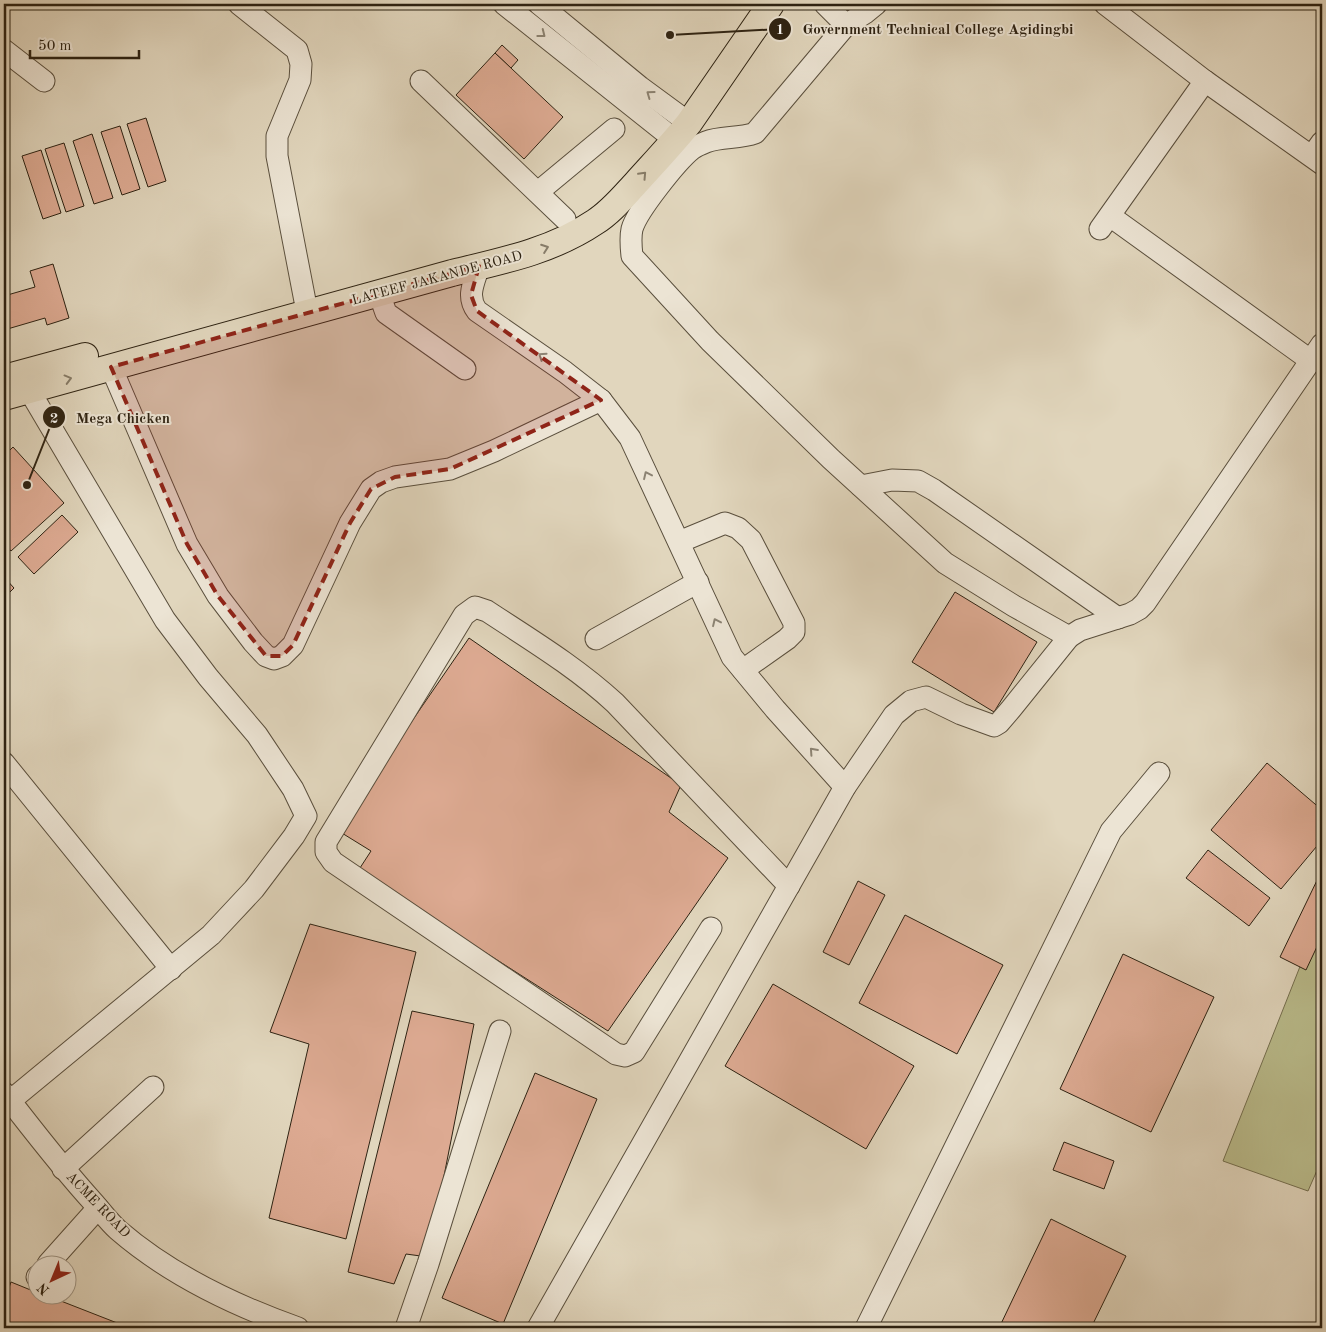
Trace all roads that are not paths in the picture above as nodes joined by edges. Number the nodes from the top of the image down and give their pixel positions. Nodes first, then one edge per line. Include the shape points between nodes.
1 (239, 4) edge
2 (504, 4) edge
3 (539, 4) edge
4 (753, 4) edge
5 (770, 4) edge
6 (825, 4) edge
7 (876, 4) edge
8 (1105, 4) edge
9 (846, 25) junction
10 (4, 50) edge
11 (44, 81) dead end
12 (421, 81) dead end
13 (1205, 81) junction
14 (675, 126) junction
15 (614, 129) dead end
16 (1319, 154) edge
17 (538, 192) junction
18 (565, 219) junction
19 (478, 266) junction
20 (379, 293) junction
21 (305, 300) junction
22 (1316, 352) edge
23 (111, 367) junction
24 (465, 369) dead end
25 (4, 378) edge
26 (30, 390) junction
27 (4, 397) edge
28 (601, 400) junction
29 (861, 486) junction
30 (679, 542) junction
31 (698, 582) junction
32 (1118, 618) junction
33 (1069, 637) junction
34 (596, 639) dead end
35 (743, 670) junction
36 (4, 763) edge
37 (1159, 773) dead end
38 (845, 787) junction
39 (789, 886) junction
40 (711, 928) dead end
41 (171, 969) junction
42 (500, 1031) dead end
43 (153, 1087) dead end
44 (7, 1097) edge
45 (63, 1169) junction
46 (98, 1208) junction
47 (57, 1254) edge
48 (251, 1320) edge
49 (298, 1328) edge
50 (406, 1328) edge
51 (538, 1328) edge
52 (866, 1328) edge

1 - 21 street via 297,50 301,64 300,80 277,136 277,156
2 -> 14 street
14 -> 3 street via 640,87
4 - 14 main road, LATEEF JAKANDE ROAD
5 - 14 main road, LATEEF JAKANDE ROAD
6 - 9 street
7 - 9 street
8 - 13 street
9 - 29 street via 755,133 709,141 694,147 680,160 637,217 630,242 632,256 710,341
10 - 11 street
12 - 17 street
13 - 16 street
13 - 22 street via 1105,223
14 - 18 main road, LATEEF JAKANDE ROAD via 598,197
19 -> 14 main road, LATEEF JAKANDE ROAD via 558,243 595,222 610,210
15 - 17 street
17 - 18 street
18 - 21 main road, LATEEF JAKANDE ROAD via 489,248
19 - 20 main road, LATEEF JAKANDE ROAD
28 -> 19 street via 477,311 470,295
20 - 23 main road, LATEEF JAKANDE ROAD
20 - 24 street via 386,313
21 - 25 main road, LATEEF JAKANDE ROAD
22 - 32 street via 1158,587 1139,609
26 -> 23 main road, LATEEF JAKANDE ROAD
23 - 28 street via 187,544 218,596 253,642 266,656 274,659 293,645 350,523 371,489 395,477 450,469
26 - 27 main road, LATEEF JAKANDE ROAD
26 - 41 street via 165,620 257,736 306,816 254,889 211,935
30 -> 28 street via 630,438
29 - 32 street via 892,480 918,481
29 - 33 street via 945,563
30 - 31 street
30 - 35 street via 725,522 738,528 751,540 794,623 794,632
31 - 34 street
35 -> 31 street via 732,657
32 - 33 street via 1080,630
33 - 38 street via 994,726 926,698 911,701 894,715
38 -> 35 street
36 - 41 street
37 - 52 street via 1111,831
38 - 39 street
39 - 40 street via 593,683 487,611 475,607 464,615 326,842 326,852 333,862 616,1054 625,1056 634,1052
39 - 51 street
41 - 44 street
42 - 50 street
43 - 45 street
44 - 45 street, ACME ROAD
45 - 46 street, ACME ROAD
46 - 47 street
46 - 48 street, ACME ROAD via 117,1229 152,1257
48 - 49 street, ACME ROAD

